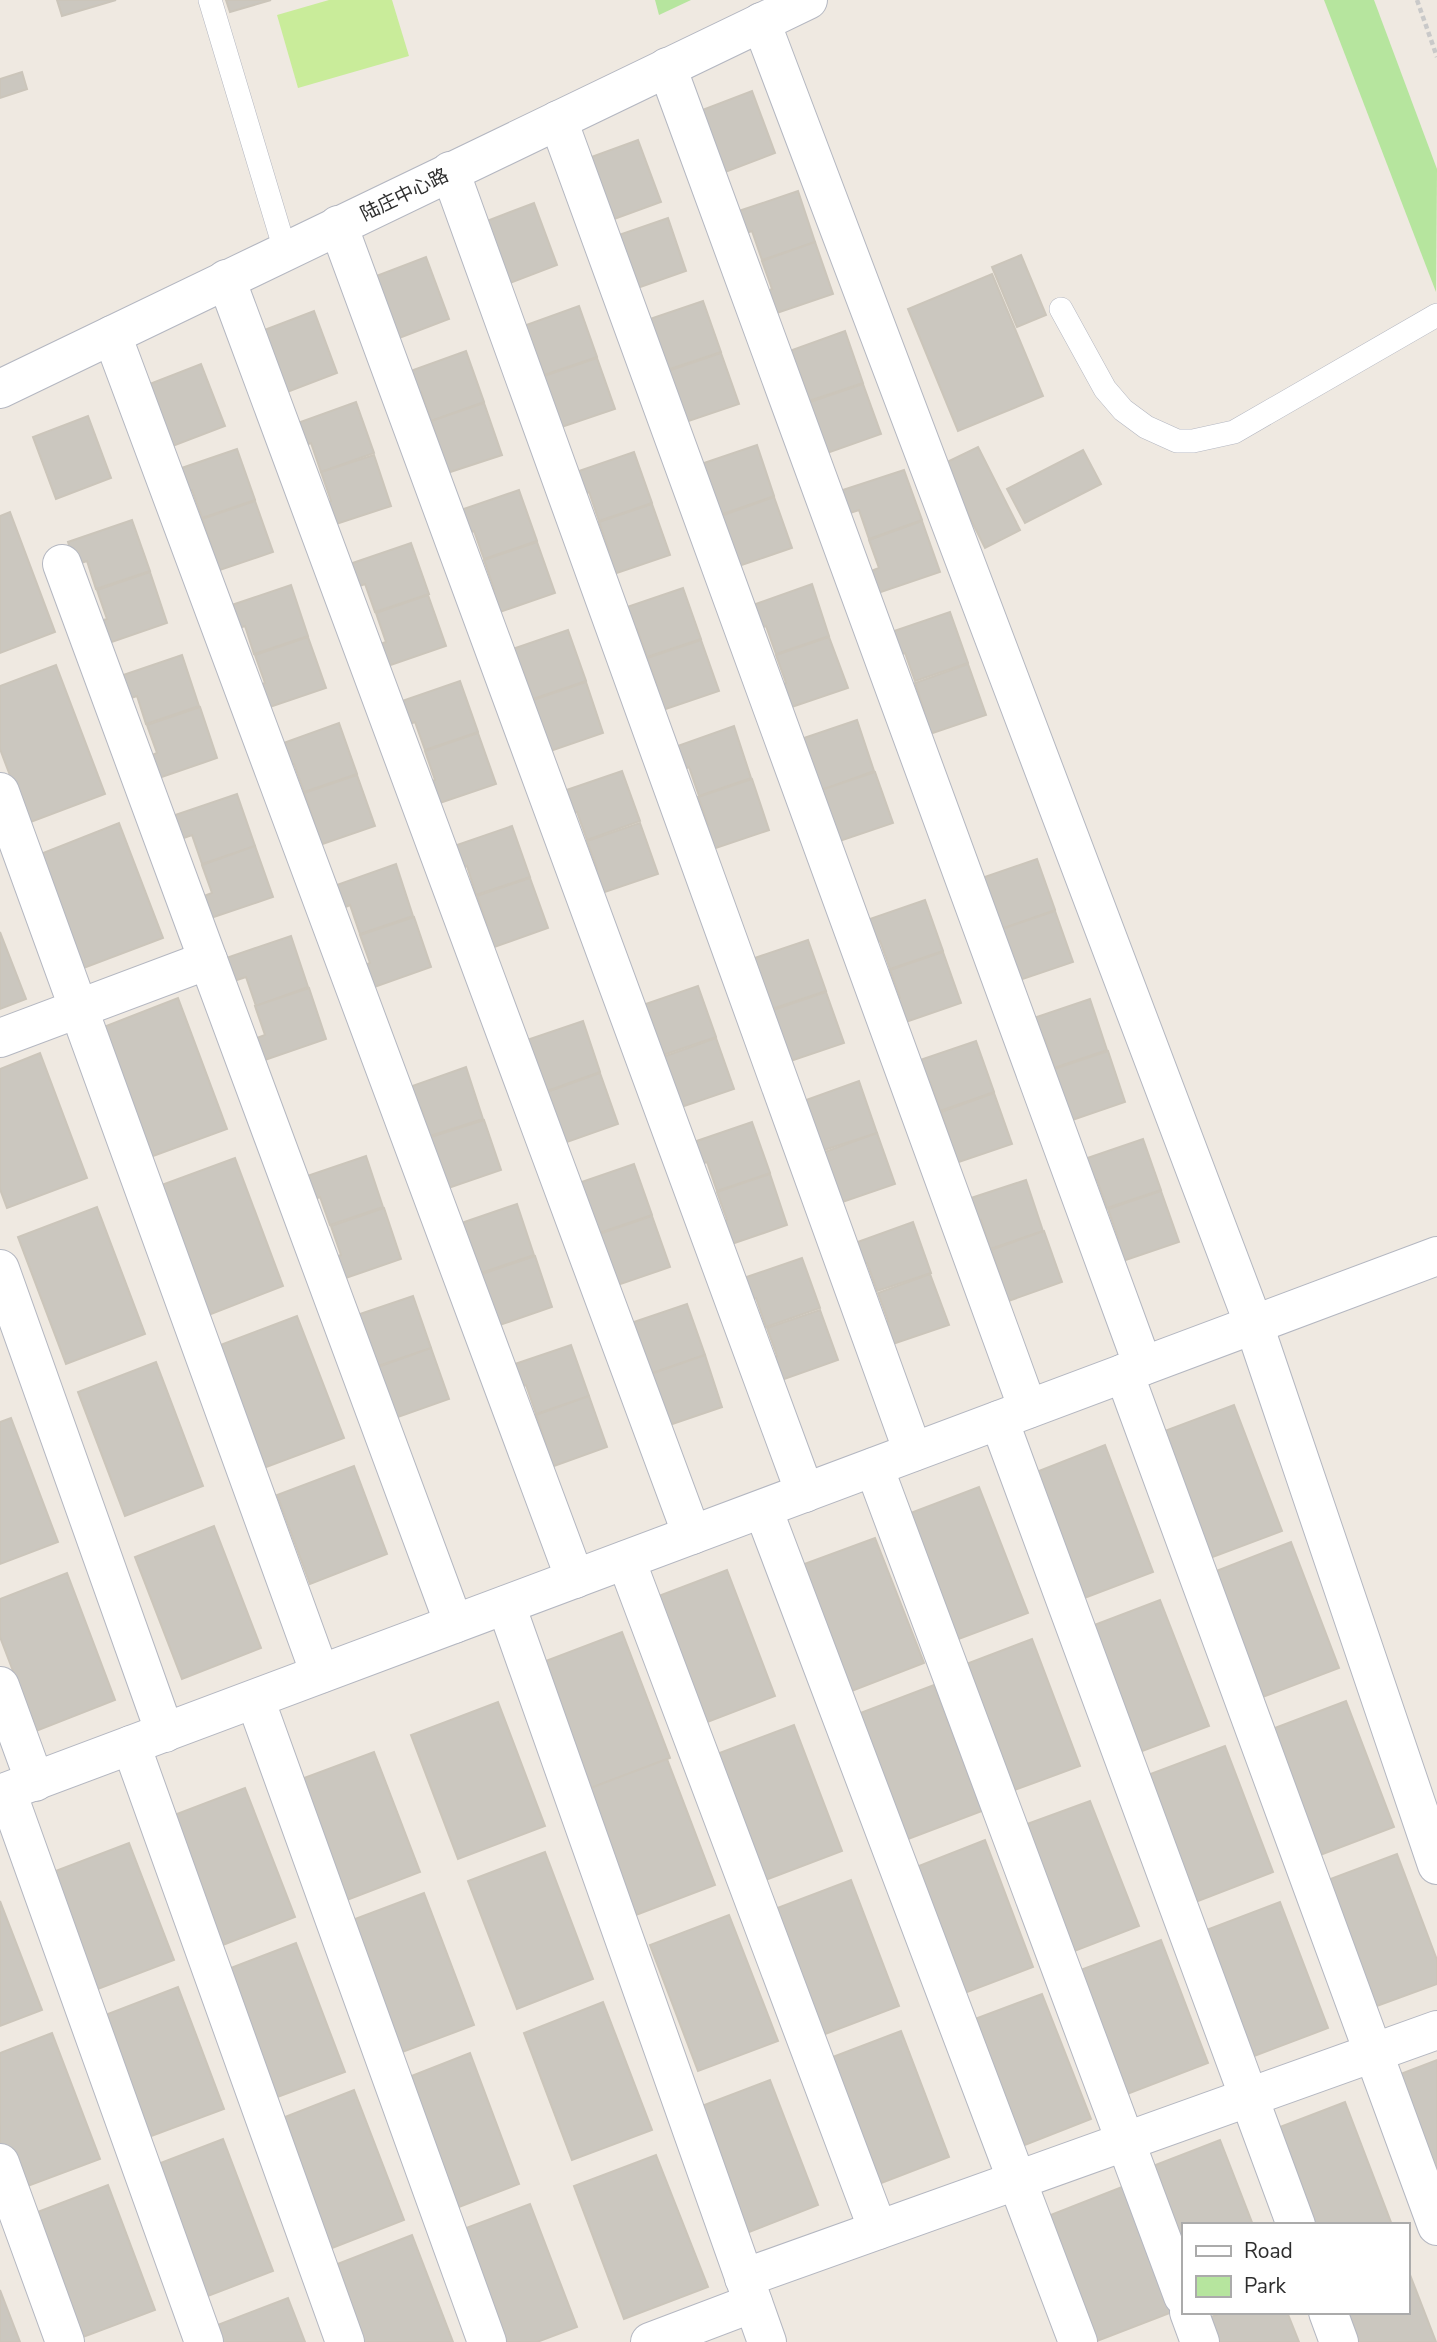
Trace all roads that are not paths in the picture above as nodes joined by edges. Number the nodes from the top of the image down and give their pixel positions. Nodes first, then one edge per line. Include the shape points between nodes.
1 (210, 0) edge
2 (808, 0) edge
3 (761, 22) junction
4 (667, 68) junction
5 (558, 120) junction
6 (450, 171) junction
7 (338, 225) junction
8 (285, 250) junction
9 (226, 279) junction
10 (1061, 309) dead end
11 (1437, 315) edge
12 (112, 335) junction
13 (0, 389) edge
14 (62, 564) dead end
15 (0, 792) edge
16 (208, 960) junction
17 (79, 1009) junction
18 (0, 1038) edge
19 (1437, 1256) edge
20 (0, 1269) edge
21 (1254, 1325) junction
22 (1134, 1370) junction
23 (1013, 1415) junction
24 (913, 1452) junction
25 (874, 1467) junction
26 (805, 1493) junction
27 (763, 1508) junction
28 (692, 1535) junction
29 (626, 1560) junction
30 (575, 1579) junction
31 (506, 1605) junction
32 (454, 1624) junction
33 (320, 1674) junction
34 (0, 1686) edge
35 (255, 1699) junction
36 (148, 1739) junction
37 (14, 1789) edge
38 (1437, 1865) edge
39 (1437, 2031) edge
40 (1374, 2053) junction
41 (1249, 2097) junction
42 (1125, 2141) junction
43 (0, 2163) edge
44 (1018, 2180) junction
45 (1295, 2223) edge
46 (1437, 2226) edge
47 (878, 2230) junction
48 (748, 2290) junction
49 (1182, 2293) edge
50 (1190, 2314) edge
51 (1329, 2314) edge
52 (65, 2342) edge
53 (204, 2342) edge
54 (345, 2342) edge
55 (487, 2342) edge
56 (650, 2342) edge
57 (767, 2342) edge
58 (1078, 2342) edge
59 (1200, 2342) edge
60 (1339, 2342) edge

1 - 8 lane
2 - 3 street, 陆庄中心路
3 - 4 street, 陆庄中心路
3 - 21 street
4 - 5 street, 陆庄中心路
4 - 22 street
5 - 6 street, 陆庄中心路
5 - 23 street
6 - 7 street, 陆庄中心路
6 - 24 street
7 - 8 street, 陆庄中心路
7 - 26 street
8 - 9 street, 陆庄中心路
9 - 12 street, 陆庄中心路
9 - 28 street
10 - 11 lane via 1105,388 1123,410 1177,441 1234,432
12 - 13 street, 陆庄中心路
12 - 30 street
14 - 16 street
15 - 17 street
16 - 17 street
16 - 32 street
17 - 18 street
17 - 33 street
19 - 21 street
20 - 36 street
21 - 22 street
21 - 38 street
22 - 23 street
22 - 40 street
23 - 24 street
23 - 41 street
24 - 25 street
25 - 26 street
25 - 42 street
26 - 27 street
27 - 28 street
27 - 44 street
28 - 29 street
29 - 30 street
29 - 47 street
30 - 31 street
31 - 32 street
31 - 48 street
32 - 33 street
33 - 35 street
34 - 37 street
35 - 36 street
35 - 55 street
36 - 37 street
36 - 54 street
37 - 53 street
39 - 40 street
40 - 41 street
40 - 46 street
41 - 42 street
41 - 45 street
42 - 44 street
42 - 49 street
43 - 52 street
44 - 47 street
44 - 58 street
47 - 48 street
48 - 56 street
48 - 57 street
50 - 59 street
51 - 60 street

